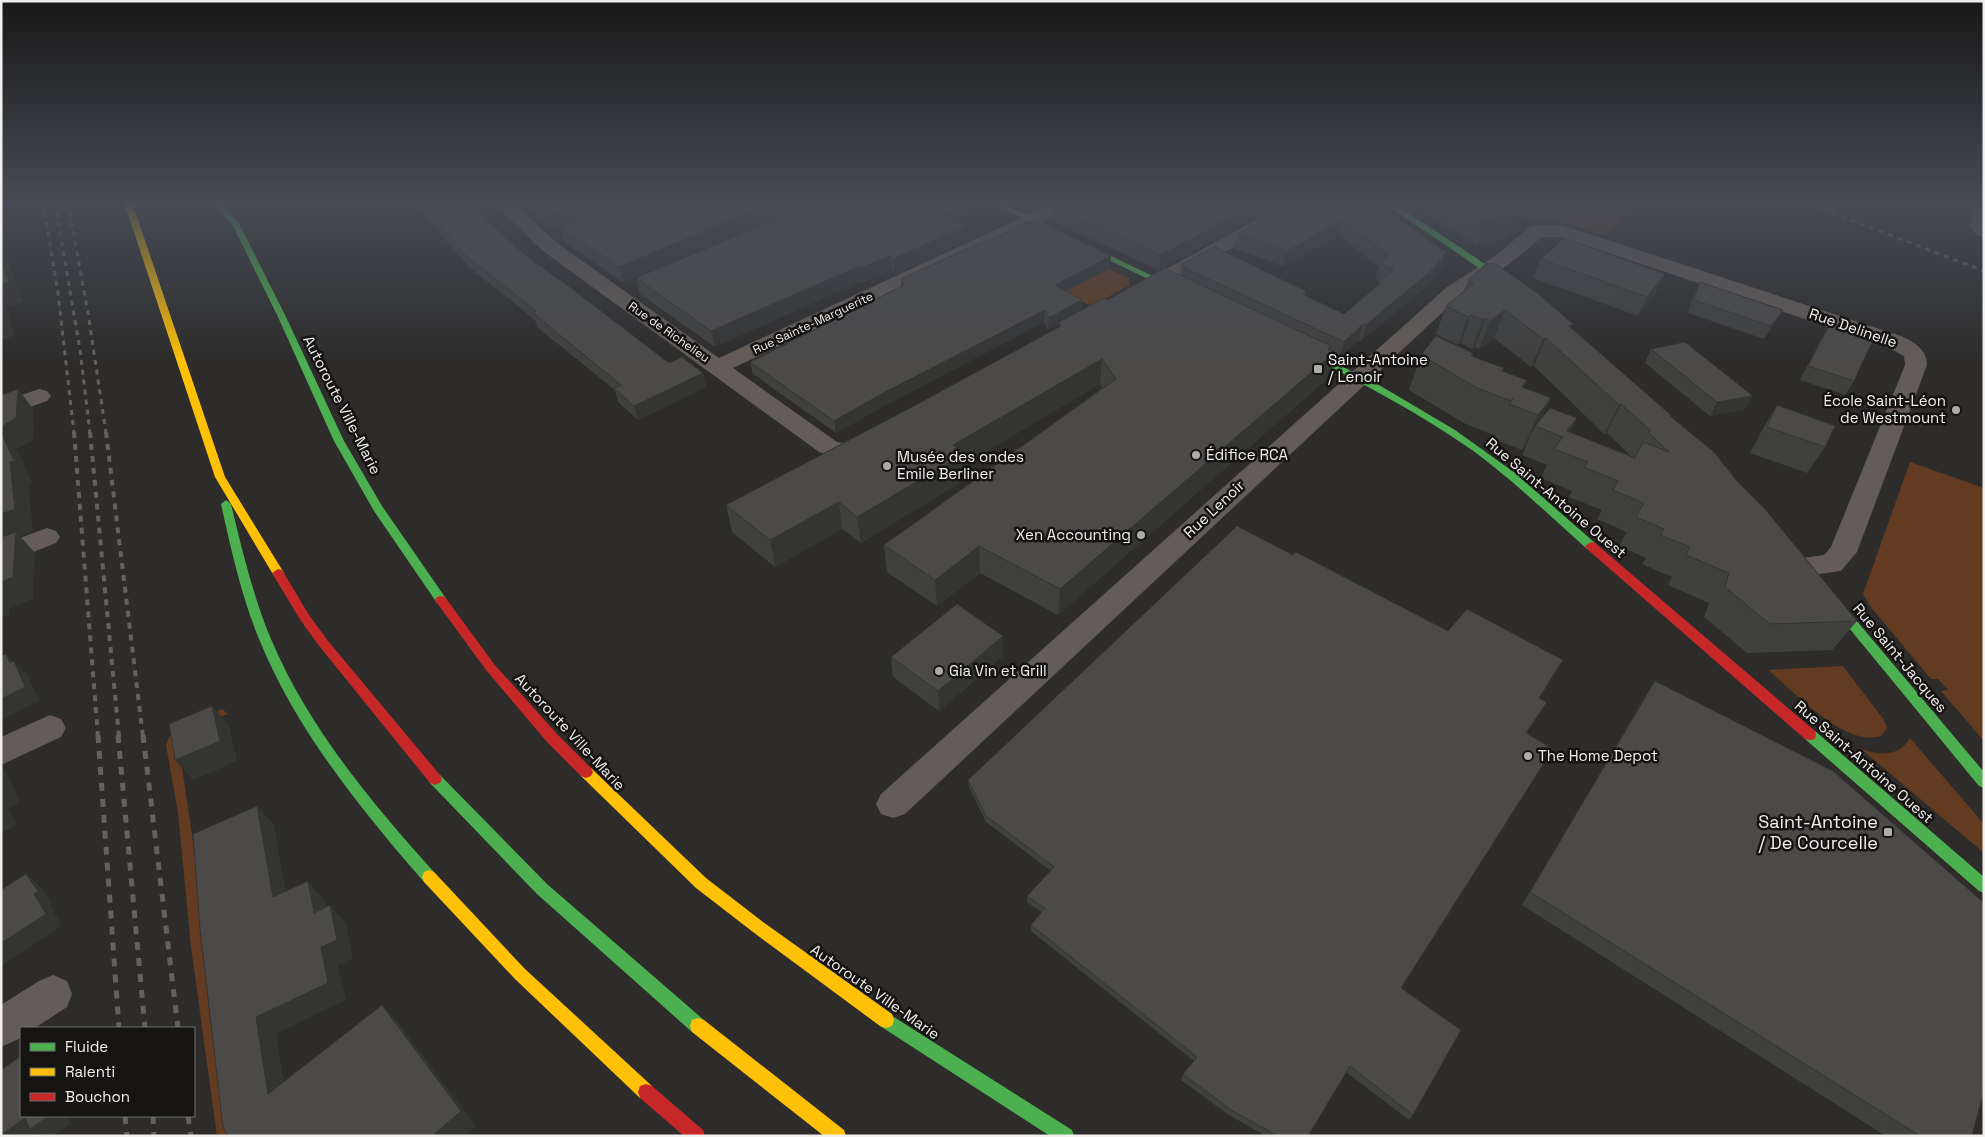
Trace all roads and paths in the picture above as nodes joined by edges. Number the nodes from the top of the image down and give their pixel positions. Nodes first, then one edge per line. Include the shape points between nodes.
1 (146, 255) edge
2 (251, 255) edge
3 (562, 255) edge
4 (958, 255) edge
5 (1104, 255) edge
6 (1206, 255) edge
7 (1465, 255) edge
8 (1508, 255) edge
9 (1635, 255) edge
10 (1486, 269) junction
11 (1159, 281) junction
12 (638, 286) edge
13 (616, 295) junction
14 (1522, 296) edge
15 (1127, 298) edge
16 (1198, 300) edge
17 (1290, 344) edge
18 (718, 367) junction
19 (1358, 377) junction
20 (39, 396) dead end
21 (1, 410) edge
22 (889, 429) edge
23 (220, 477) junction
24 (47, 537) dead end
25 (1, 556) edge
26 (1809, 571) joint
27 (50, 728) dead end
28 (1, 752) edge
29 (1984, 782) edge
30 (893, 804) dead end
31 (1984, 886) edge
32 (53, 994) dead end
33 (1, 1028) edge
34 (697, 1136) edge
35 (838, 1136) edge
36 (1066, 1136) edge

1 - 23 main road
2 - 36 main road, Autoroute Ville-Marie via 339,441 378,508 490,667 552,738 708,889 891,1023
3 - 13 street, Rue de Richelieu
4 - 18 street, Rue Sainte-Marguerite
5 - 11 main road
6 - 11 street
7 - 10 main road
8 - 10 street, Rue Lenoir
9 - 26 street, Rue Delinelle via 1884,338 1915,354 1916,365 1842,552 1831,564
10 - 14 main road
10 - 19 street, Rue Lenoir via 1454,292
11 - 15 street
11 - 16 main road
12 - 13 street
13 - 18 street, Rue de Richelieu
17 - 19 main road, Rue Saint-Antoine Ouest
18 - 22 street, Rue de Richelieu via 828,446 842,451
19 - 30 street, Rue Lenoir
19 - 31 main road, Rue Saint-Antoine Ouest via 1456,436 1500,467
20 - 21 street
23 - 34 main road via 262,634 303,713 326,748 396,840 474,926 578,1030
23 - 35 main road via 305,618 425,769 542,889 594,937 689,1019
24 - 25 street
26 - 29 main road, Rue Saint-Jacques
27 - 28 street
32 - 33 street

